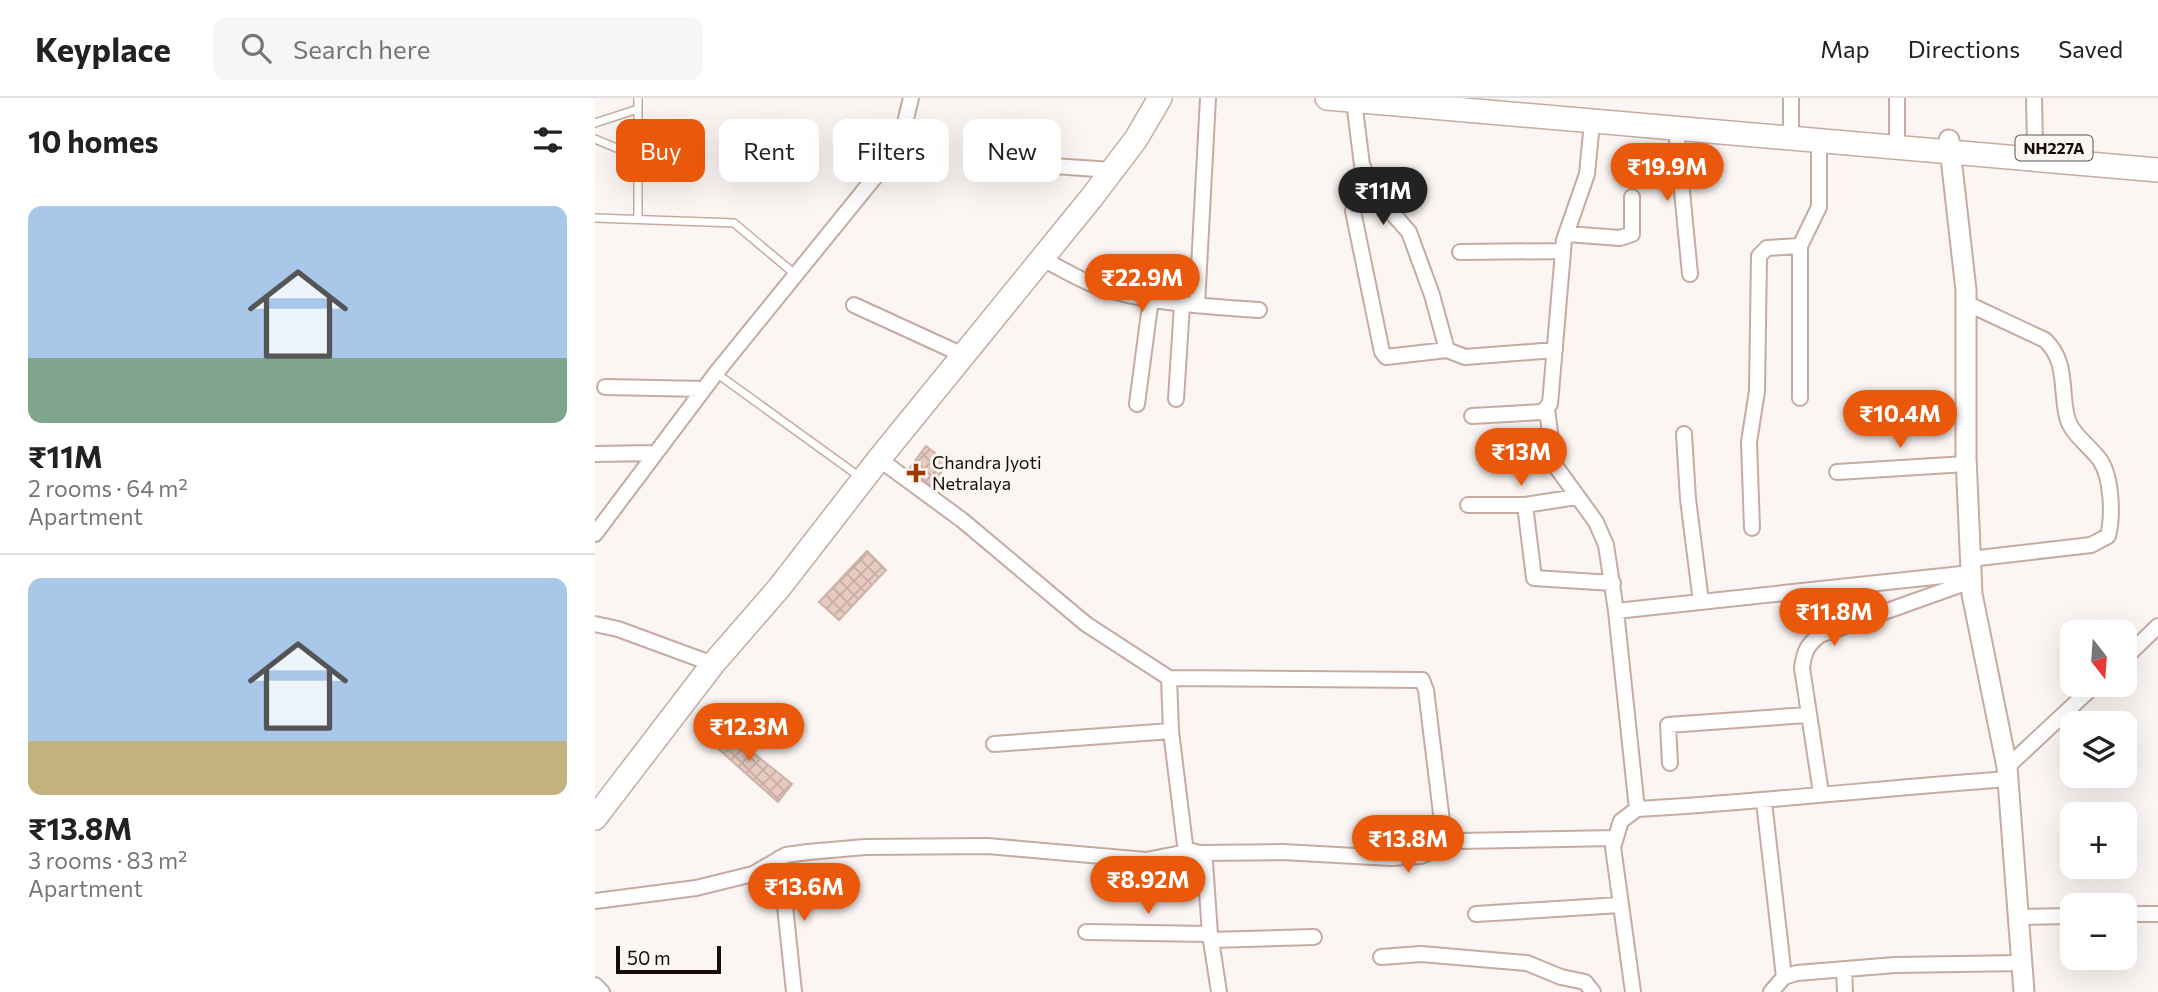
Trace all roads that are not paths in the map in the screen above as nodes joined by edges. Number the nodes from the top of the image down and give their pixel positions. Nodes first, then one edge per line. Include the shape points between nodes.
1 (638, 98) edge
2 (911, 98) edge
3 (1160, 98) edge
4 (1208, 98) edge
5 (1327, 98) edge
6 (1467, 98) edge
7 (1791, 98) edge
8 (1897, 98) edge
9 (2034, 98) edge
10 (1354, 101) junction
11 (1524, 106) edge
12 (638, 109) junction
13 (638, 119) edge
14 (1591, 122) junction
15 (595, 123) edge
16 (1791, 126) junction
17 (1676, 129) junction
18 (1896, 135) junction
19 (595, 139) edge
20 (1819, 142) junction
21 (2035, 146) junction
22 (1950, 147) junction
23 (616, 148) edge
24 (2158, 157) edge
25 (1061, 167) edge
26 (1112, 170) junction
27 (2158, 170) edge
28 (638, 182) edge
29 (1632, 197) dead end
30 (1353, 211) dead end
31 (595, 218) edge
32 (638, 219) junction
33 (1567, 234) junction
34 (1800, 246) junction
35 (1563, 251) junction
36 (1460, 252) dead end
37 (1041, 258) junction
38 (1690, 274) dead end
39 (796, 276) junction
40 (1151, 299) junction
41 (1966, 303) junction
42 (854, 304) dead end
43 (1182, 304) junction
44 (1197, 305) junction
45 (1259, 310) dead end
46 (1447, 350) junction
47 (1556, 350) junction
48 (963, 355) junction
49 (716, 373) junction
50 (605, 387) dead end
51 (704, 388) junction
52 (1800, 398) dead end
53 (1176, 399) dead end
54 (1137, 404) dead end
55 (1548, 409) junction
56 (1472, 416) dead end
57 (1684, 434) dead end
58 (654, 453) junction
59 (595, 454) edge
60 (879, 459) junction
61 (1966, 464) junction
62 (1837, 472) dead end
63 (863, 479) junction
64 (1577, 497) junction
65 (1468, 505) dead end
66 (1525, 505) junction
67 (1752, 528) dead end
68 (595, 534) edge
69 (1971, 571) junction
70 (1613, 583) junction
71 (1701, 603) junction
72 (1616, 611) junction
73 (595, 624) edge
74 (2158, 626) edge
75 (2137, 646) edge
76 (713, 664) junction
77 (1169, 678) junction
78 (2083, 697) edge
79 (1807, 715) junction
80 (1171, 731) junction
81 (993, 744) dead end
82 (1670, 763) dead end
83 (2008, 773) junction
84 (1821, 793) junction
85 (1764, 802) junction
86 (1637, 809) junction
87 (595, 818) edge
88 (1614, 838) junction
89 (1445, 846) junction
90 (1193, 853) junction
91 (780, 859) junction
92 (595, 901) edge
93 (1620, 905) junction
94 (1476, 914) dead end
95 (2158, 914) edge
96 (2137, 915) edge
97 (2060, 916) edge
98 (2018, 917) junction
99 (1086, 932) dead end
100 (1210, 937) junction
101 (1314, 937) dead end
102 (1381, 957) dead end
103 (2021, 963) junction
104 (1844, 969) junction
105 (1784, 977) junction
106 (595, 985) edge
107 (602, 992) edge
108 (794, 992) edge
109 (1219, 992) edge
110 (1593, 992) edge
111 (1633, 992) edge
112 (1771, 992) edge
113 (1845, 992) edge
114 (2024, 992) edge

1 - 12 lane
2 - 39 street via 892,156
3 - 26 highway
4 - 44 street
5 - 10 highway, NH227A
6 - 11 highway, NH227A
7 - 16 street
8 - 18 street
9 - 21 street
10 - 11 highway, NH227A
10 - 46 street via 1362,166 1378,197 1409,232
11 - 14 highway, NH227A
11 - 16 highway, NH227A
12 - 13 lane
12 - 15 lane
14 - 17 highway, NH227A
14 - 33 street via 1587,174
16 - 18 highway, NH227A
17 - 20 highway, NH227A
17 - 38 street
18 - 22 highway, NH227A
19 - 23 lane
20 - 22 highway, NH227A
20 - 34 street via 1819,207
21 - 22 highway, NH227A
21 - 24 highway, NH227A
22 - 27 highway, NH227A
22 - 41 main road
25 - 26 street
26 - 37 highway
28 - 32 lane
29 - 33 street via 1632,234 1620,238
30 - 46 street via 1382,352 1392,358
31 - 32 lane
32 - 39 lane via 734,223
33 - 35 street
34 - 52 street
34 - 67 street via 1767,247 1759,256 1757,391 1749,442
35 - 36 street
35 - 47 street
37 - 40 street via 1093,285
37 - 48 highway
39 - 49 street
40 - 43 street
40 - 54 street
41 - 61 main road
41 - 69 street via 2045,340 2054,349 2062,372 2067,419 2105,469 2110,526 2108,536 2091,545
42 - 48 street
43 - 44 street
43 - 53 street
44 - 45 street
46 - 47 street via 1465,357
47 - 55 street
48 - 60 highway
49 - 51 street
49 - 63 lane
50 - 51 street
51 - 58 street
55 - 56 street
55 - 64 street via 1554,464
57 - 71 street
58 - 59 street
58 - 68 street
60 - 63 highway
60 - 77 street via 962,520 1086,624
61 - 62 street
61 - 69 main road
63 - 76 highway
64 - 66 street
64 - 70 street via 1601,532
65 - 66 street
66 - 70 street via 1534,578
69 - 71 street
69 - 79 street via 1809,643 1802,668
69 - 83 main road
70 - 72 street
71 - 72 street
72 - 86 street
73 - 76 street
74 - 75 street
76 - 87 highway
77 - 80 street
77 - 89 street via 1422,680
78 - 83 street
79 - 82 street via 1668,725
79 - 84 street
80 - 81 street
80 - 90 street
83 - 84 street
83 - 98 main road
84 - 85 street
85 - 86 street
85 - 105 street
86 - 88 street via 1621,821
88 - 89 street via 1494,838
88 - 93 street
89 - 90 street via 1421,856 1391,858
90 - 91 street via 1146,860 940,845 808,852
90 - 100 street via 1205,863
91 - 92 street via 753,874 696,888
91 - 108 street
93 - 94 street
93 - 111 street
95 - 96 street
97 - 98 street
98 - 103 main road
99 - 100 street
100 - 101 street
100 - 109 street
102 - 110 street via 1421,954 1527,963 1585,982
103 - 104 street
103 - 114 main road
104 - 105 street
104 - 113 street
105 - 112 street
106 - 107 street

